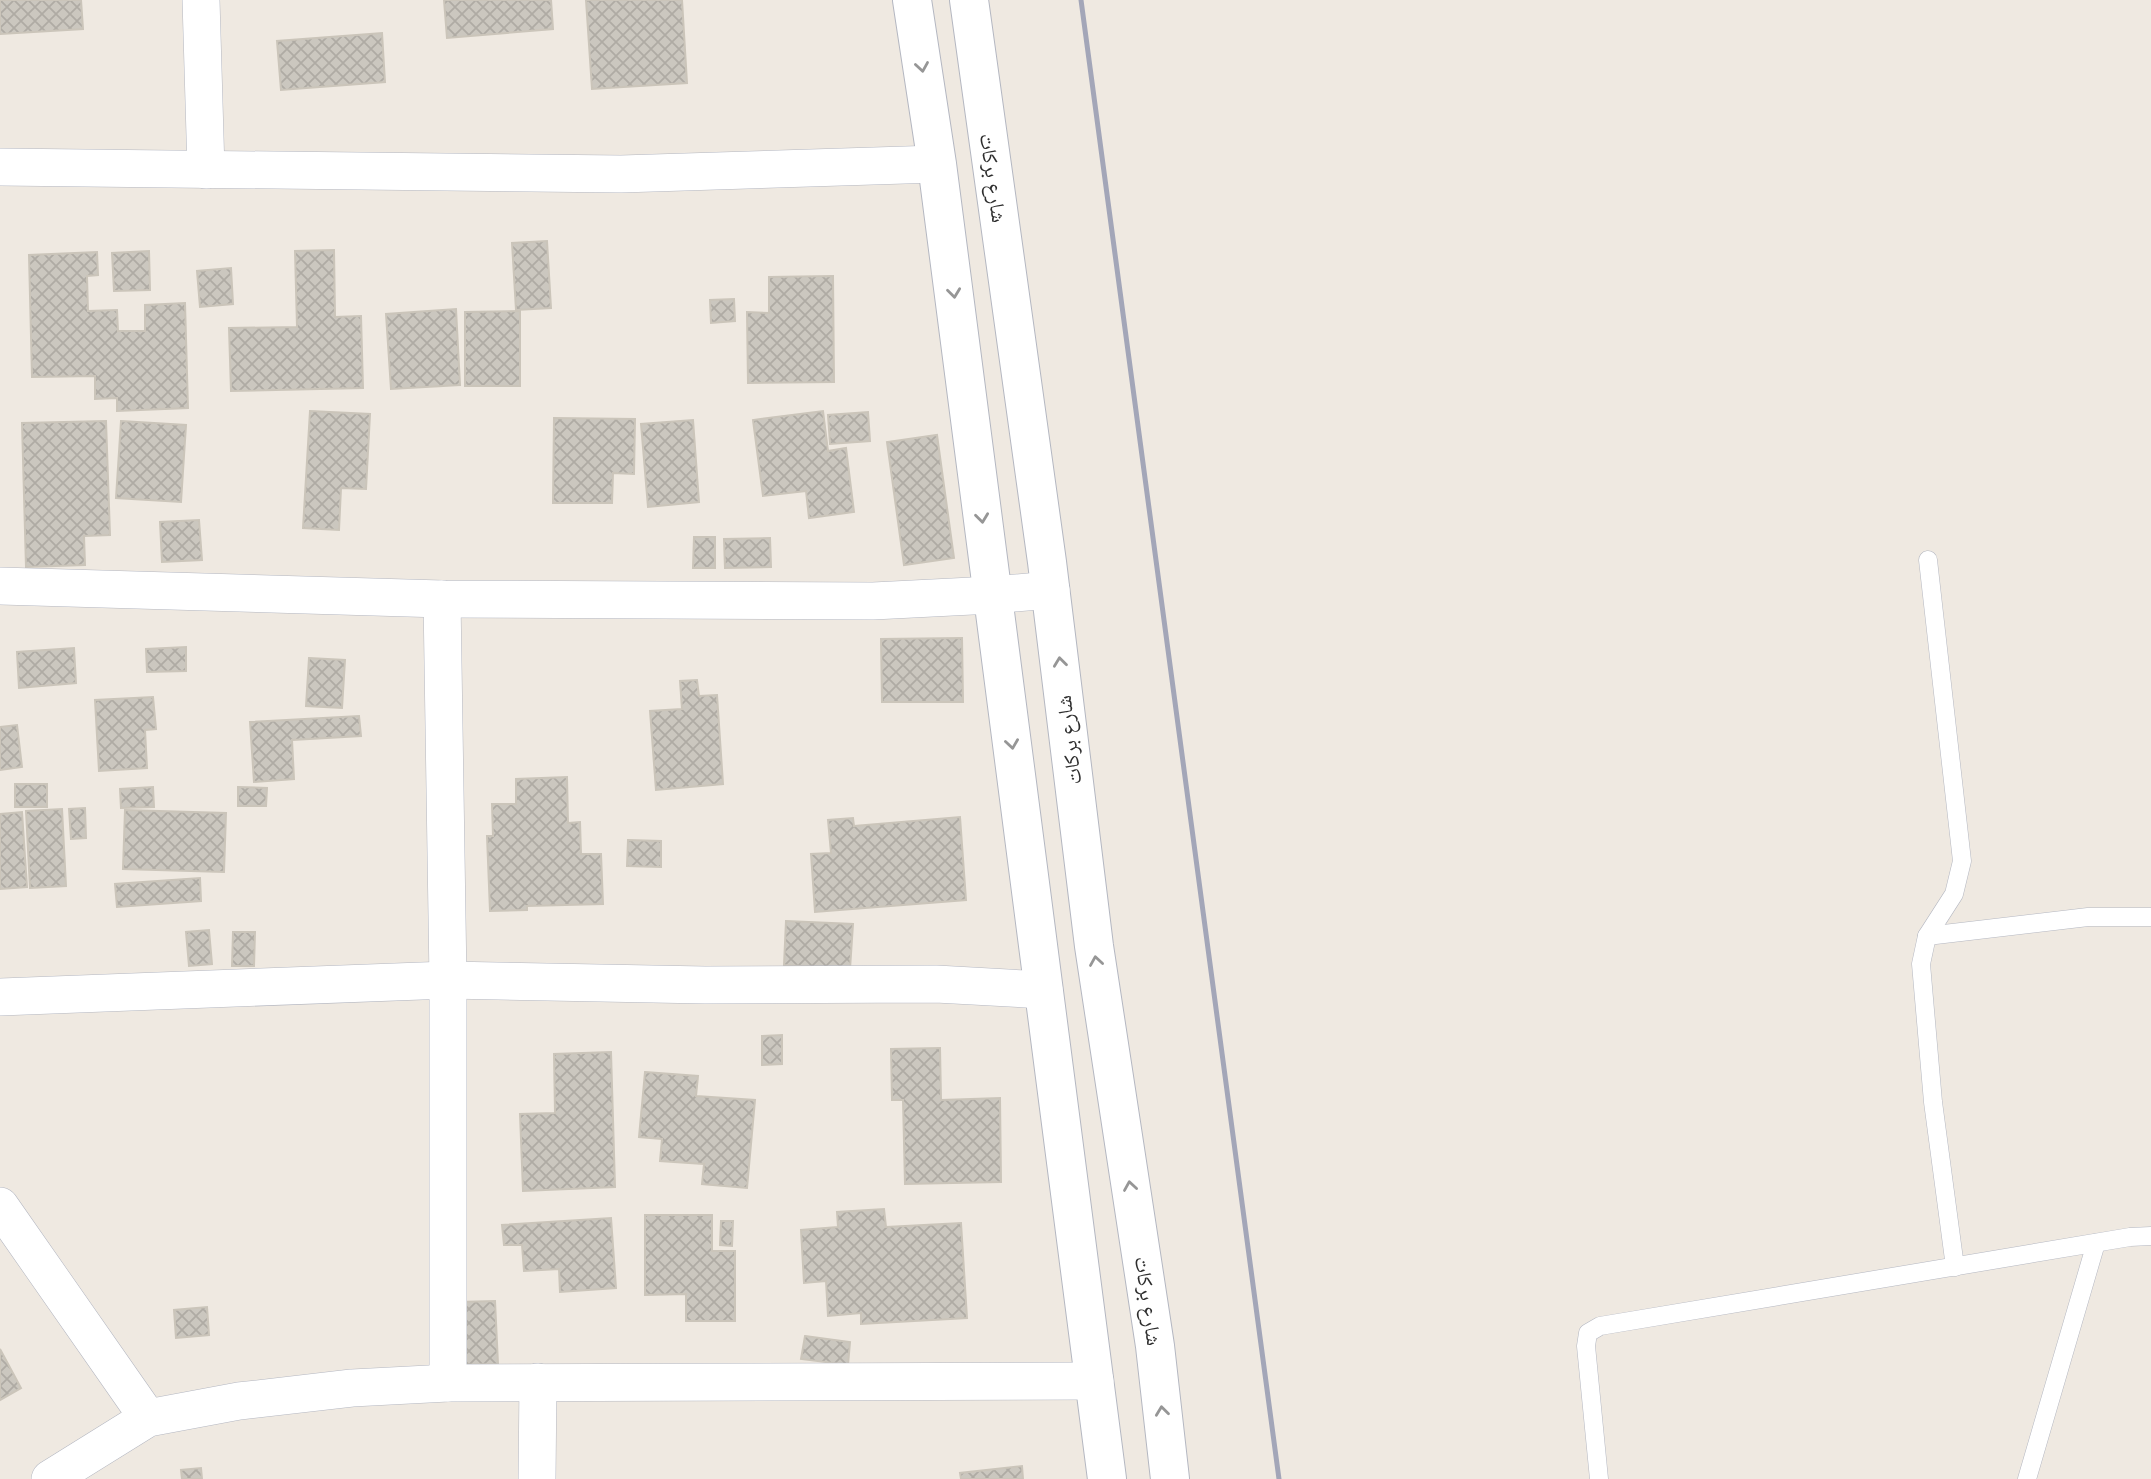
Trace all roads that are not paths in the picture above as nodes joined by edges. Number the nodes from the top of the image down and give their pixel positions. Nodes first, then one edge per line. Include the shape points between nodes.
1 (201, 0) edge
2 (912, 0) edge
3 (969, 0) edge
4 (937, 164) junction
5 (0, 167) edge
6 (206, 170) junction
7 (1928, 561) dead end
8 (0, 586) edge
9 (1051, 590) junction
10 (992, 596) junction
11 (442, 599) junction
12 (2151, 917) edge
13 (1927, 936) junction
14 (448, 980) junction
15 (1044, 990) junction
16 (0, 997) edge
17 (0, 1206) edge
18 (2151, 1236) edge
19 (2096, 1243) junction
20 (1955, 1267) junction
21 (1095, 1381) junction
22 (538, 1382) junction
23 (448, 1383) junction
24 (148, 1418) junction
25 (50, 1479) edge
26 (537, 1479) edge
27 (1107, 1479) edge
28 (1170, 1479) edge
29 (1599, 1479) edge
30 (2027, 1479) edge

1 - 6 street
2 -> 4 main road
3 - 9 main road, شارع بركات
4 - 6 street via 621,174
4 -> 10 main road
5 - 6 street
7 - 13 lane via 1962,861 1954,894
8 - 11 street
9 - 10 street
28 -> 9 main road, شارع بركات via 1155,1346 1094,946
10 - 11 street via 873,601
10 -> 15 main road
11 - 14 street
12 - 13 lane via 2088,917
13 - 20 lane via 1921,964
14 - 15 street via 936,984
14 - 16 street
14 - 23 street
15 - 21 main road
17 - 24 street
18 - 19 lane
19 - 20 lane
19 - 30 lane
20 - 29 lane via 1600,1326 1588,1334 1586,1346
21 - 22 street
21 - 27 main road
22 - 23 street
22 - 26 street
23 - 24 street via 352,1388
24 - 25 street

